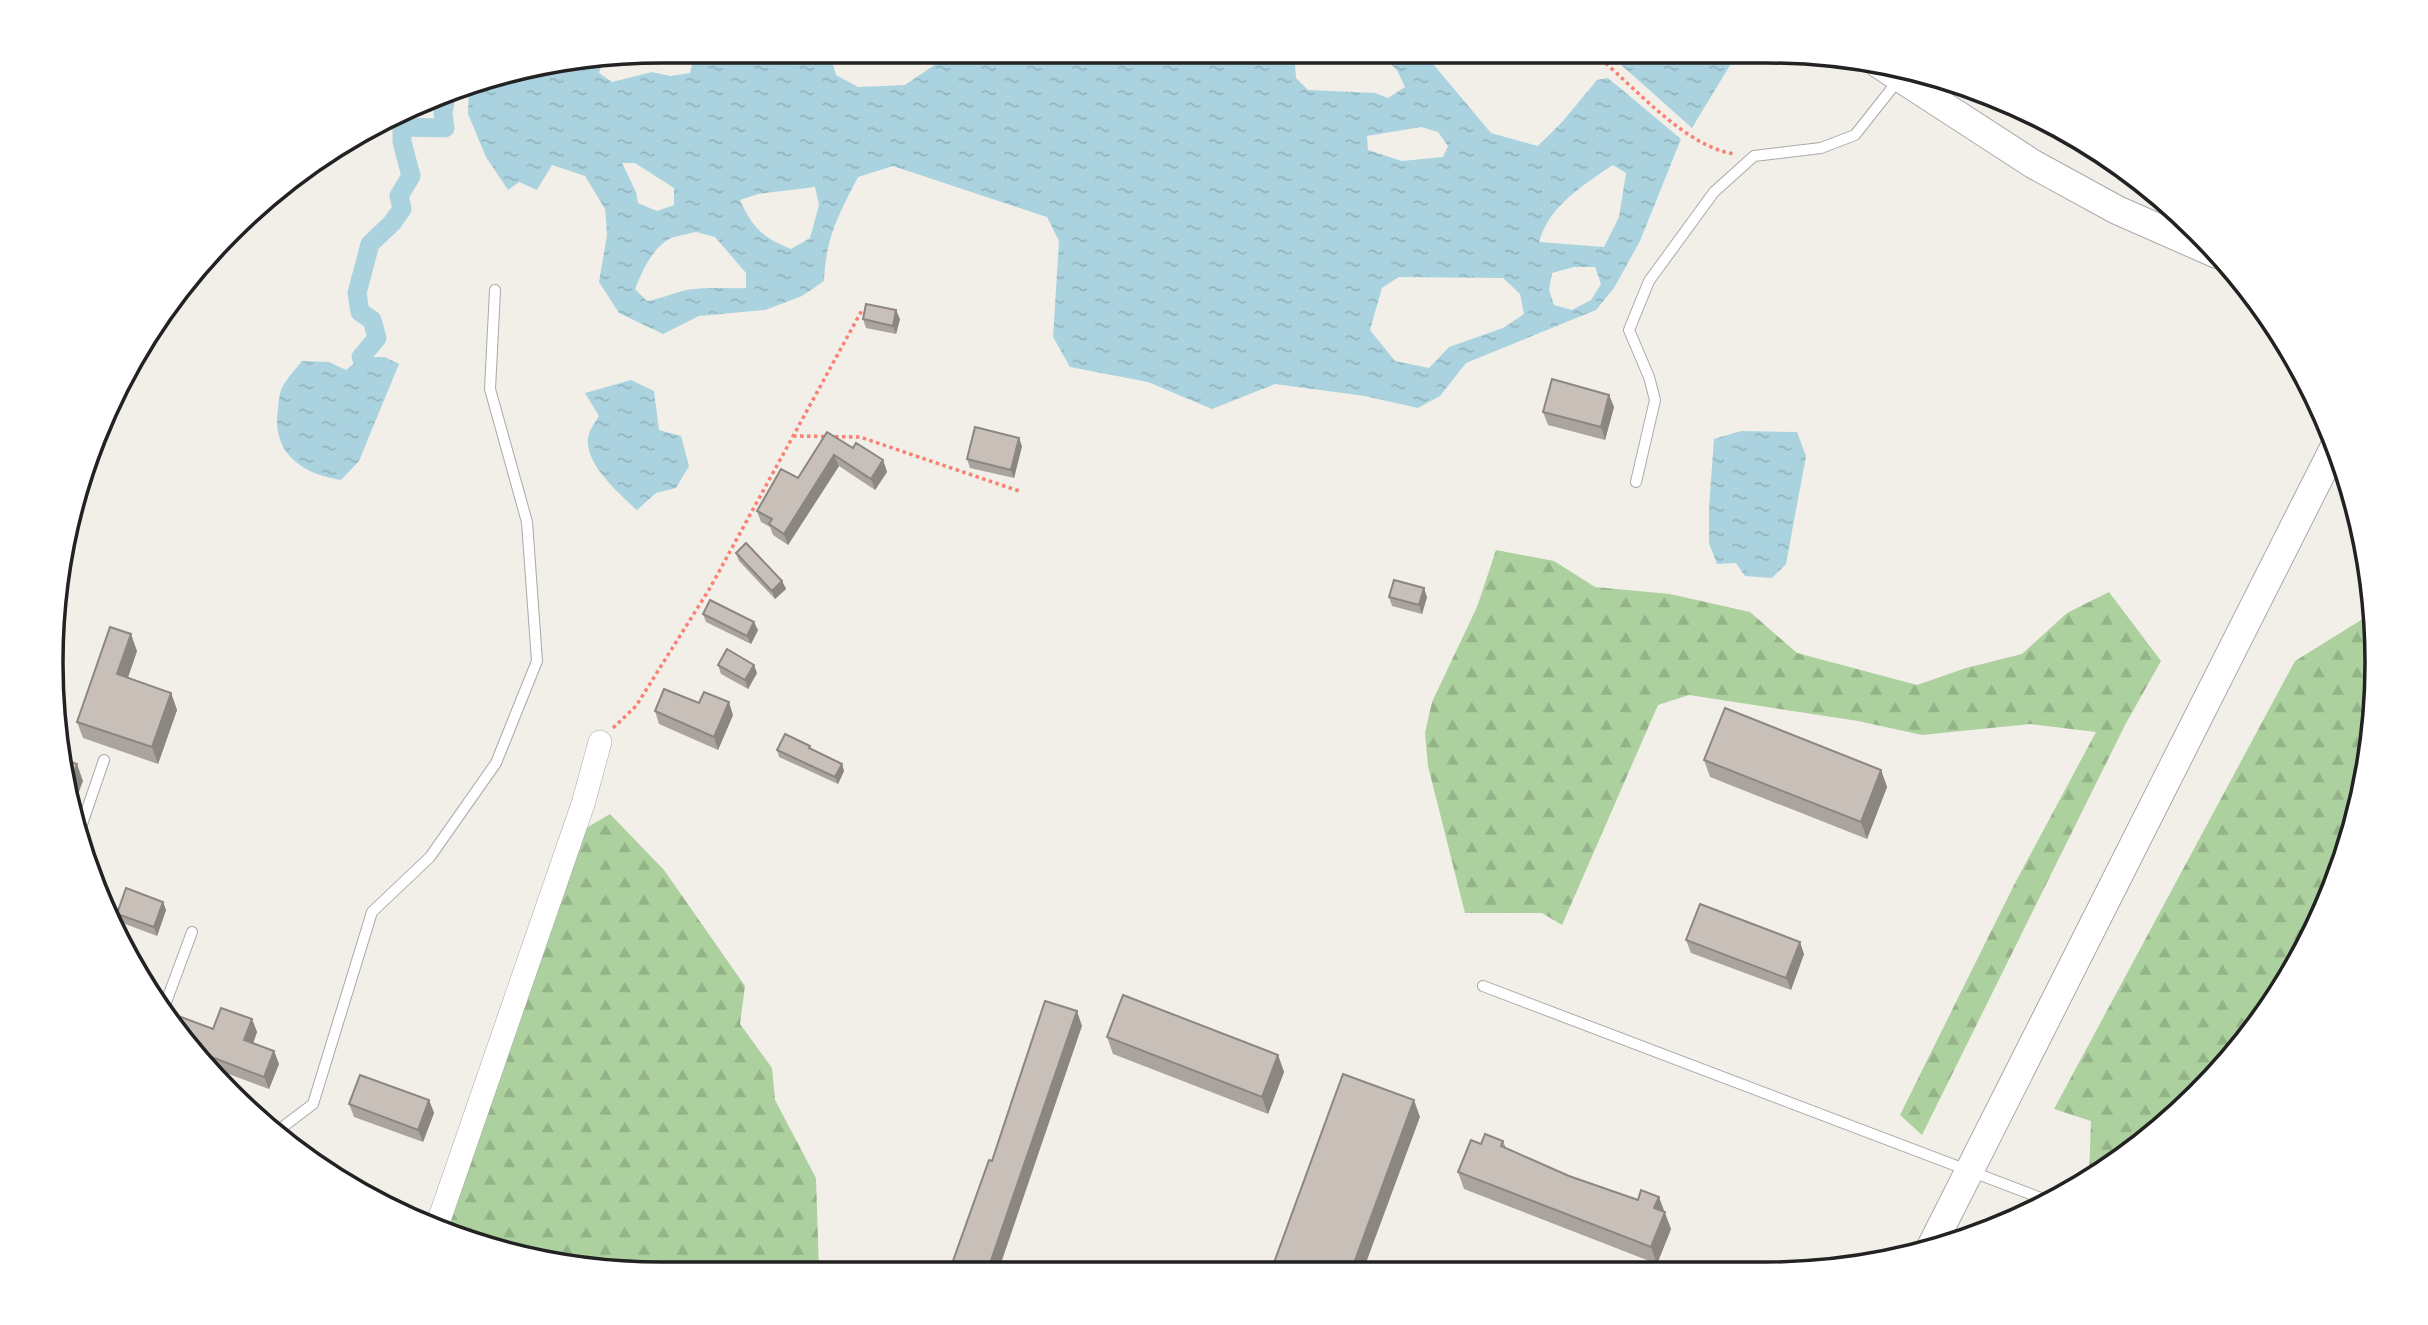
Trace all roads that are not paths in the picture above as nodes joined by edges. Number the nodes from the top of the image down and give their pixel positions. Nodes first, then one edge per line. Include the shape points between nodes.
1 (1887, 76) edge
2 (1903, 79) edge
3 (2193, 243) edge
4 (495, 290) dead end
5 (2328, 457) edge
6 (1636, 482) dead end
7 (600, 742) road end
8 (104, 760) dead end
9 (84, 820) edge
10 (192, 932) dead end
11 (1483, 986) dead end
12 (167, 1000) edge
13 (284, 1126) edge
14 (1970, 1171) junction
15 (2037, 1197) edge
16 (440, 1218) edge
17 (1936, 1237) edge

1 - 6 lane via 1855,135 1821,148 1754,156 1714,192 1649,281 1629,330 1655,400
2 - 3 street via 2033,164
4 - 13 lane via 490,388 527,522 537,661 496,763 430,857 372,912 313,1104
5 - 14 street
7 - 16 street via 583,804
8 - 9 lane
10 - 12 lane
11 - 14 lane
14 - 15 lane
14 - 17 street

